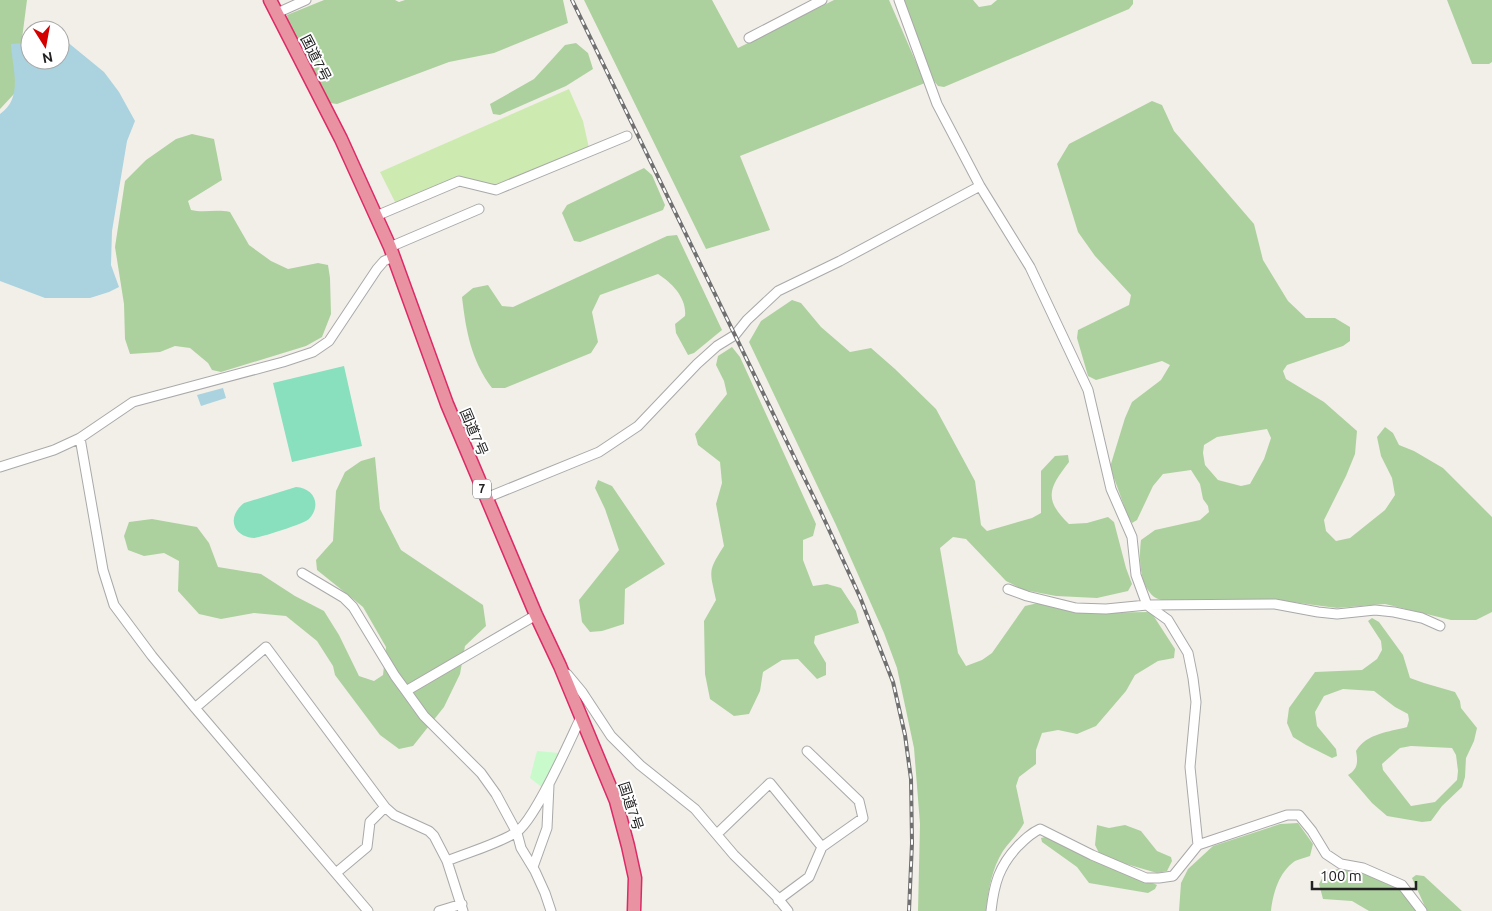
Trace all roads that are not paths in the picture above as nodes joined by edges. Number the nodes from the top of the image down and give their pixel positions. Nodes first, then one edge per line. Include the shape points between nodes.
1 (270, 0) edge
2 (306, 0) edge
3 (822, 0) edge
4 (899, 0) edge
5 (277, 13) junction
6 (749, 38) dead end
7 (627, 136) dead end
8 (980, 186) junction
9 (479, 209) dead end
10 (376, 216) junction
11 (391, 252) junction
12 (80, 438) junction
13 (0, 467) edge
14 (486, 498) junction
15 (302, 573) dead end
16 (1008, 589) dead end
17 (1147, 605) junction
18 (536, 615) junction
19 (1440, 626) dead end
20 (560, 666) junction
21 (406, 691) junction
22 (195, 708) junction
23 (581, 717) junction
24 (807, 751) dead end
25 (549, 783) junction
26 (385, 807) junction
27 (517, 833) junction
28 (717, 834) junction
29 (1198, 845) junction
30 (822, 847) junction
31 (447, 861) junction
32 (533, 867) junction
33 (336, 873) junction
34 (778, 900) junction
35 (462, 908) edge
36 (368, 911) edge
37 (439, 911) edge
38 (551, 911) edge
39 (634, 911) edge
40 (788, 911) edge
41 (991, 911) edge
42 (1422, 911) edge

1 - 5 highway, 国道7号 / 7
2 - 5 street
3 - 6 street
4 - 8 street via 937,104
5 - 10 highway, 国道7号 / 7
7 - 10 street via 496,190 459,181
8 - 14 street via 778,291 734,335 697,364 638,426 599,452
8 - 17 street via 1030,266 1088,390 1111,489 1132,537 1136,575
9 - 11 street
10 - 11 highway, 国道7号 / 7
11 - 12 street via 329,341 313,352 133,402
11 - 14 highway, 国道7号 / 7 via 446,404
12 - 13 street
12 - 22 street via 103,570 114,606
14 - 18 highway, 国道7号 / 7
15 - 21 street via 353,607
16 - 17 street via 1076,608 1106,610
17 - 19 street via 1276,604 1337,614 1375,610 1422,618
17 - 29 street via 1168,620 1188,652 1194,678 1196,702 1190,767
18 - 20 highway, 国道7号 / 7
18 - 21 street
20 - 23 highway, 国道7号 / 7
20 - 28 street via 611,736 640,765 695,809
21 - 27 street via 424,716 482,773
22 - 26 street via 266,647
22 - 33 street
23 - 25 street
23 - 39 highway, 国道7号 / 7 via 616,801 626,837 635,878
24 - 30 street via 859,801 863,818
25 - 27 street
25 - 32 street via 547,828
26 - 31 street via 394,815 429,831
26 - 33 street via 370,822 367,847
27 - 31 street
27 - 32 street via 521,848
28 - 30 street via 770,783
28 - 34 street
29 - 41 street via 1173,876 1146,878 1040,829 1030,833 1001,868
29 - 42 street via 1287,815 1299,815 1326,854 1341,864 1363,868 1402,885
30 - 34 street via 809,877
31 - 35 street
32 - 38 street
33 - 36 street
34 - 40 street
35 - 37 street

